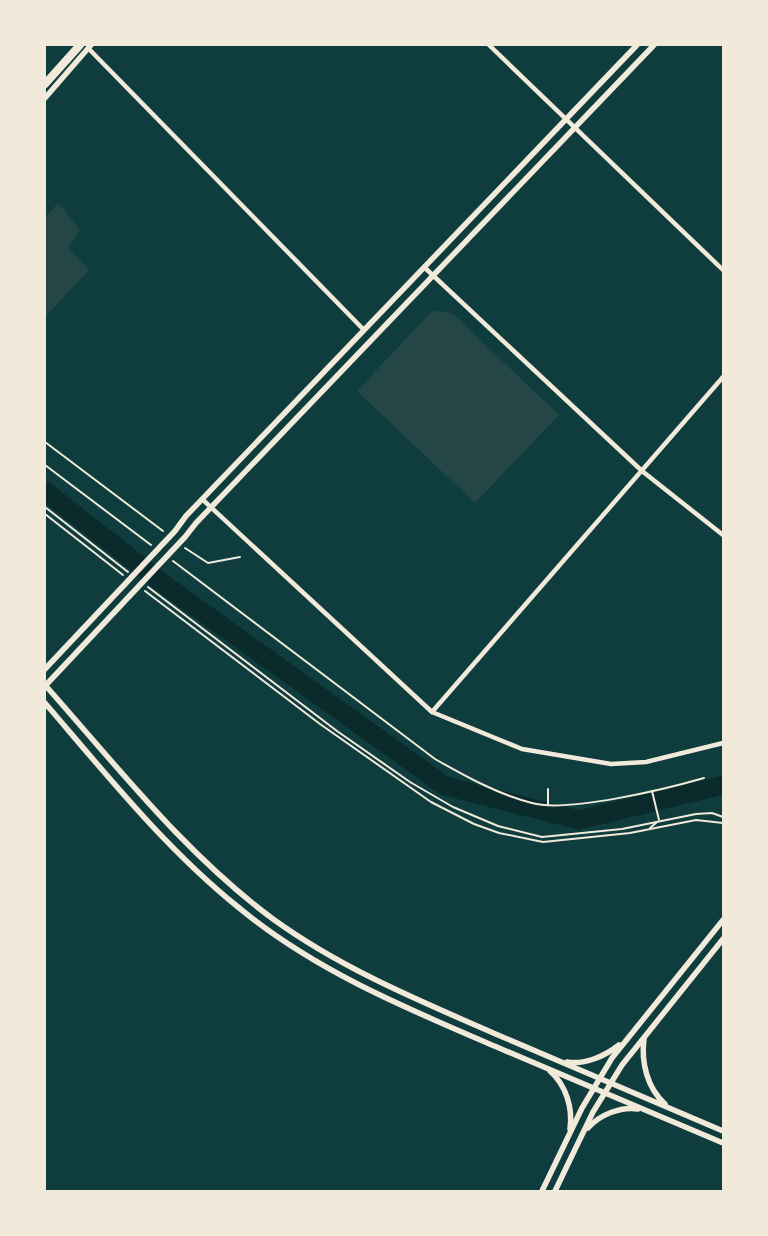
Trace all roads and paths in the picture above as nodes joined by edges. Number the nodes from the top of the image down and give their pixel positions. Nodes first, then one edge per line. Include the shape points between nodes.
1 (80, 45) edge
2 (488, 45) edge
3 (637, 45) edge
4 (654, 45) edge
5 (90, 47) edge
6 (45, 84) edge
7 (45, 98) edge
8 (565, 120) junction
9 (574, 128) junction
10 (424, 267) junction
11 (723, 270) edge
12 (433, 275) junction
13 (364, 330) junction
14 (723, 378) edge
15 (45, 442) edge
16 (45, 465) edge
17 (642, 471) junction
18 (202, 499) junction
19 (45, 507) edge
20 (211, 507) junction
21 (45, 514) edge
22 (165, 533) dead end
23 (723, 535) edge
24 (180, 544) dead end
25 (152, 545) dead end
26 (240, 557) dead end
27 (171, 560) dead end
28 (135, 577) dead end
29 (130, 579) dead end
30 (142, 582) dead end
31 (144, 590) dead end
32 (228, 648) junction
33 (225, 652) junction
34 (45, 669) edge
35 (45, 685) edge
36 (45, 703) edge
37 (432, 712) junction
38 (337, 731) junction
39 (334, 734) junction
40 (723, 743) edge
41 (704, 778) dead end
42 (548, 789) dead end
43 (652, 790) junction
44 (548, 805) junction
45 (723, 817) edge
46 (659, 820) junction
47 (723, 823) edge
48 (500, 827) junction
49 (650, 828) junction
50 (499, 833) junction
51 (723, 920) edge
52 (723, 939) edge
53 (644, 1037) junction
54 (626, 1040) junction
55 (562, 1062) junction
56 (547, 1068) junction
57 (600, 1078) junction
58 (611, 1083) junction
59 (594, 1088) junction
60 (605, 1093) junction
61 (672, 1109) junction
62 (645, 1110) junction
63 (723, 1131) edge
64 (570, 1133) junction
65 (583, 1133) junction
66 (723, 1143) edge
67 (542, 1191) edge
68 (555, 1191) edge

1 - 6 highway
2 - 8 street
3 - 8 street
4 - 9 street
5 - 7 street
5 - 13 street
8 - 9 street
8 - 10 street
9 - 11 street
9 - 12 street
10 - 12 street
10 - 13 street
12 - 17 street
12 - 20 street
13 - 18 street
14 - 17 street
15 - 22 path
16 - 25 path
17 - 23 street
17 - 37 street
18 - 20 street
18 - 34 street
19 - 28 path
20 - 35 street
20 - 37 street
21 - 29 path
24 - 26 path via 208,563
27 - 44 path via 435,759 509,796
30 - 32 path
31 - 33 path
32 - 33 path
32 - 38 path
33 - 39 path
35 - 55 street via 173,830 221,876 275,920 336,959 406,996
36 - 56 street via 141,814 239,909 330,969 401,1006
37 - 40 street via 522,749 611,764 672,758
38 - 39 path
38 - 48 path via 410,782 453,807
39 - 50 path via 431,802
41 - 43 path
42 - 44 path
43 - 44 path via 578,804
43 - 46 path
45 - 46 path via 712,812
46 - 48 path via 604,831 542,837
46 - 49 path
47 - 49 path via 696,820
48 - 50 path
49 - 50 path via 562,842 543,842
51 - 54 street
52 - 53 street
53 - 58 street
53 - 61 street via 646,1074 657,1096
54 - 55 street via 596,1058
54 - 57 street
55 - 57 street
56 - 59 street
56 - 64 street via 556,1076 567,1097
57 - 58 street
57 - 59 street
58 - 60 street
58 - 61 street
59 - 60 street
59 - 64 street
60 - 62 street
60 - 65 street
61 - 63 street
62 - 65 street via 632,1108 610,1113
62 - 66 street
64 - 67 street
65 - 68 street

